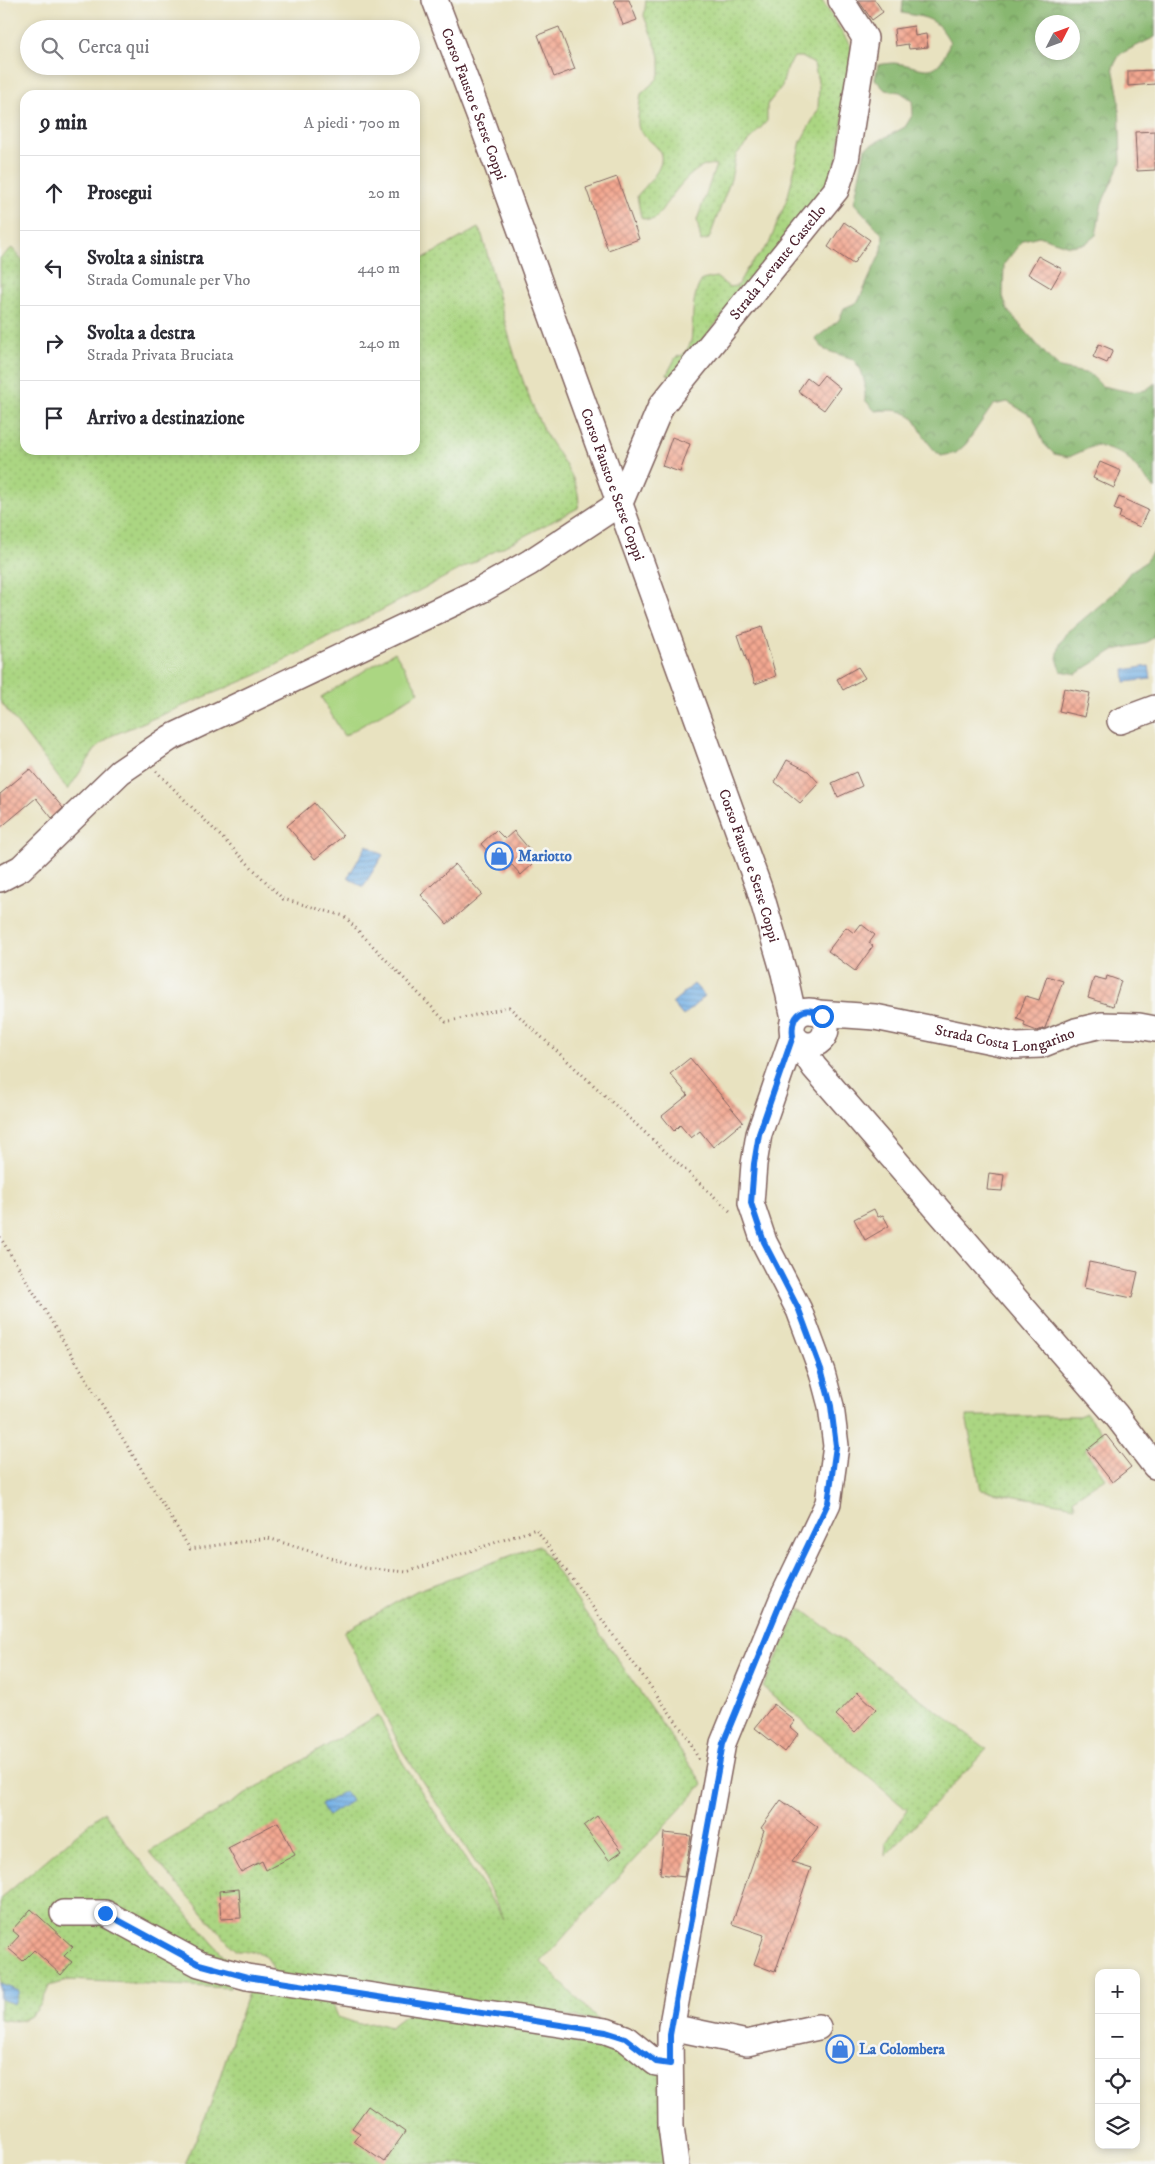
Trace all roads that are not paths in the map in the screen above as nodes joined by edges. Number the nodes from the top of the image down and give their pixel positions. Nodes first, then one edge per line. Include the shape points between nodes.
1 (435, 0) edge
2 (841, 0) edge
3 (620, 503) junction
4 (1155, 708) edge
5 (1120, 721) dead end
6 (0, 879) edge
7 (809, 1028) junction
8 (1155, 1029) edge
9 (1155, 1466) edge
10 (63, 1913) dead end
11 (671, 2027) junction
12 (818, 2027) dead end
13 (670, 2064) junction
14 (676, 2164) edge

1 - 3 street, Corso Fausto e Serse Coppi
2 - 3 street, Strada Levante Castello via 865,38 846,160 836,190 660,406
3 - 6 street via 481,590 170,738 120,772 21,868
3 - 7 street, Corso Fausto e Serse Coppi via 758,888 784,972 802,991
4 - 5 street
7 - 8 street, Strada Costa Longarino via 854,1015 1016,1046 1041,1045 1102,1025
7 - 9 street via 814,1068 1109,1408
7 - 11 street via 759,1134 751,1203 764,1242 799,1310 822,1372 831,1406 836,1446 828,1503 783,1597 723,1743
10 - 13 street via 105,1913 199,1964 247,1977 606,2032 625,2038 656,2062
11 - 12 street via 747,2043
11 - 13 street
13 - 14 street via 671,2126

